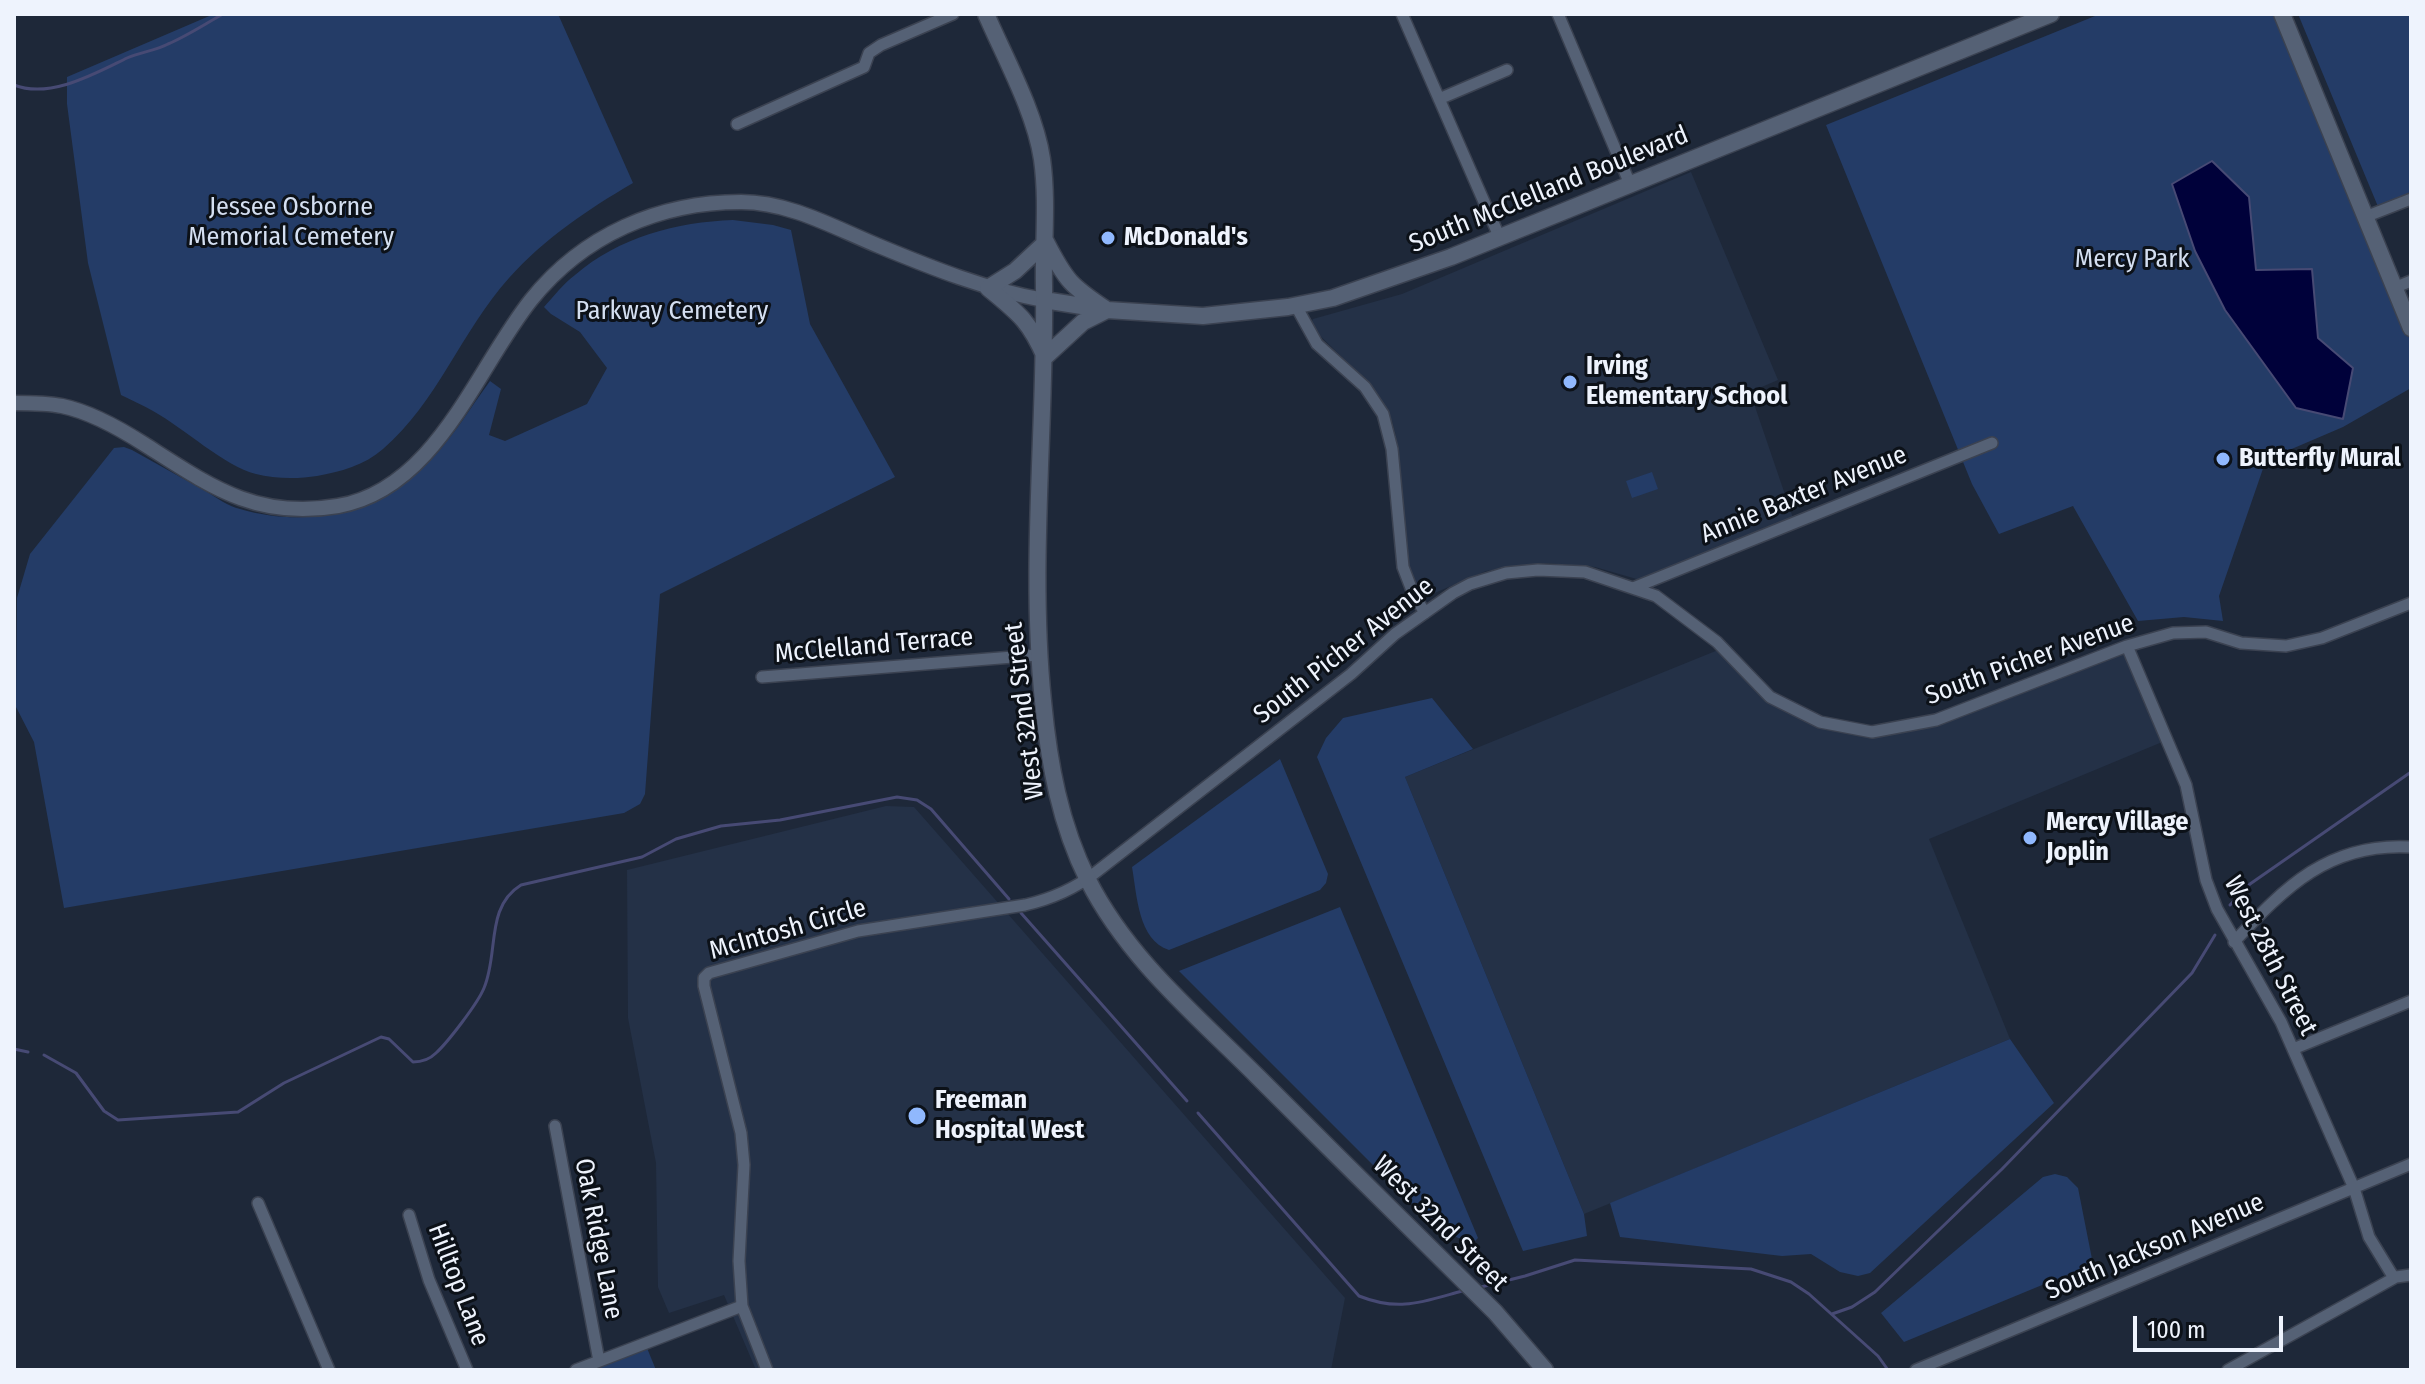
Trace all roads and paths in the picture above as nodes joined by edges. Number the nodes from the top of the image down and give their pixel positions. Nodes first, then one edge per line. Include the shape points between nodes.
1 (953, 14) edge
2 (986, 14) edge
3 (1402, 14) edge
4 (1558, 14) edge
5 (2051, 14) edge
6 (2282, 14) edge
7 (1507, 70) dead end
8 (1439, 99) junction
9 (737, 124) dead end
10 (1630, 184) junction
11 (2411, 199) edge
12 (2365, 217) junction
13 (1499, 236) junction
14 (1046, 242) junction
15 (2411, 281) edge
16 (988, 288) junction
17 (2394, 288) junction
18 (1044, 300) junction
19 (1296, 306) junction
20 (1107, 310) junction
21 (2411, 328) edge
22 (1045, 357) junction
23 (14, 403) edge
24 (1992, 443) dead end
25 (1633, 588) junction
26 (2411, 603) edge
27 (1425, 613) junction
28 (2127, 646) junction
29 (1038, 655) junction
30 (762, 677) dead end
31 (2411, 847) edge
32 (1087, 879) junction
33 (2234, 942) junction
34 (2411, 1001) edge
35 (2293, 1049) junction
36 (555, 1126) dead end
37 (2411, 1164) edge
38 (2354, 1188) junction
39 (258, 1203) dead end
40 (409, 1215) dead end
41 (2411, 1275) edge
42 (2394, 1278) junction
43 (742, 1306) junction
44 (599, 1361) junction
45 (1538, 1368) edge
46 (329, 1370) edge
47 (467, 1370) edge
48 (576, 1370) edge
49 (767, 1370) edge
50 (1916, 1370) edge
51 (2228, 1370) edge

1 - 9 street via 881,45 869,53 864,67
2 - 14 main road, West 32nd Street via 1042,156
3 - 8 street
4 - 10 street
5 - 10 main road, South McClelland Boulevard
6 - 12 main road
7 - 8 street
8 - 13 street
10 - 13 main road, South McClelland Boulevard
11 - 12 street
12 - 17 main road
13 - 19 main road, South McClelland Boulevard via 1374,285
14 - 16 main road
14 - 18 main road, West 32nd Street
14 - 20 main road via 1064,276
15 - 17 street
16 - 18 street
16 - 22 main road via 1021,313
16 - 23 street via 823,221 772,207 744,202 659,212 577,254 531,300 417,464 366,497 307,510 242,501 121,430 64,406
17 - 21 main road
18 - 20 main road, South McClelland Boulevard
18 - 22 main road, West 32nd Street
19 - 20 main road, South McClelland Boulevard via 1203,316
19 - 27 street via 1317,344 1365,387 1383,414 1392,449 1403,567
20 - 22 main road via 1083,322
22 - 29 main road, West 32nd Street via 1037,519
24 - 25 street, Annie Baxter Avenue
25 - 27 street, South Picher Avenue via 1585,572 1506,573 1470,584
25 - 28 street, South Picher Avenue via 1656,596 1717,642 1770,697 1820,722 1872,732 1936,720
26 - 28 street, South Picher Avenue via 2322,638 2286,646 2241,643 2206,632 2173,633
27 - 32 street, South Picher Avenue
28 - 33 street, West 28th Street via 2186,785 2206,880
29 - 30 street, McClelland Terrace
29 - 32 main road, West 32nd Street via 1053,778
31 - 33 street via 2362,851 2321,865 2283,891
32 - 43 street, McIntosh Circle via 1043,901 858,931 704,978 741,1133
32 - 45 main road, West 32nd Street via 1117,929 1157,979 1495,1312
33 - 35 street, West 28th Street
34 - 35 street
35 - 38 street, West 28th Street
36 - 44 street, Oak Ridge Lane
37 - 38 street, South Jackson Avenue
38 - 42 street, West 28th Street via 2374,1249
38 - 50 street, South Jackson Avenue
39 - 46 street
40 - 47 street, Hilltop Lane via 429,1280
41 - 42 street
42 - 51 street
43 - 44 street
43 - 49 street, McIntosh Circle
44 - 48 street

